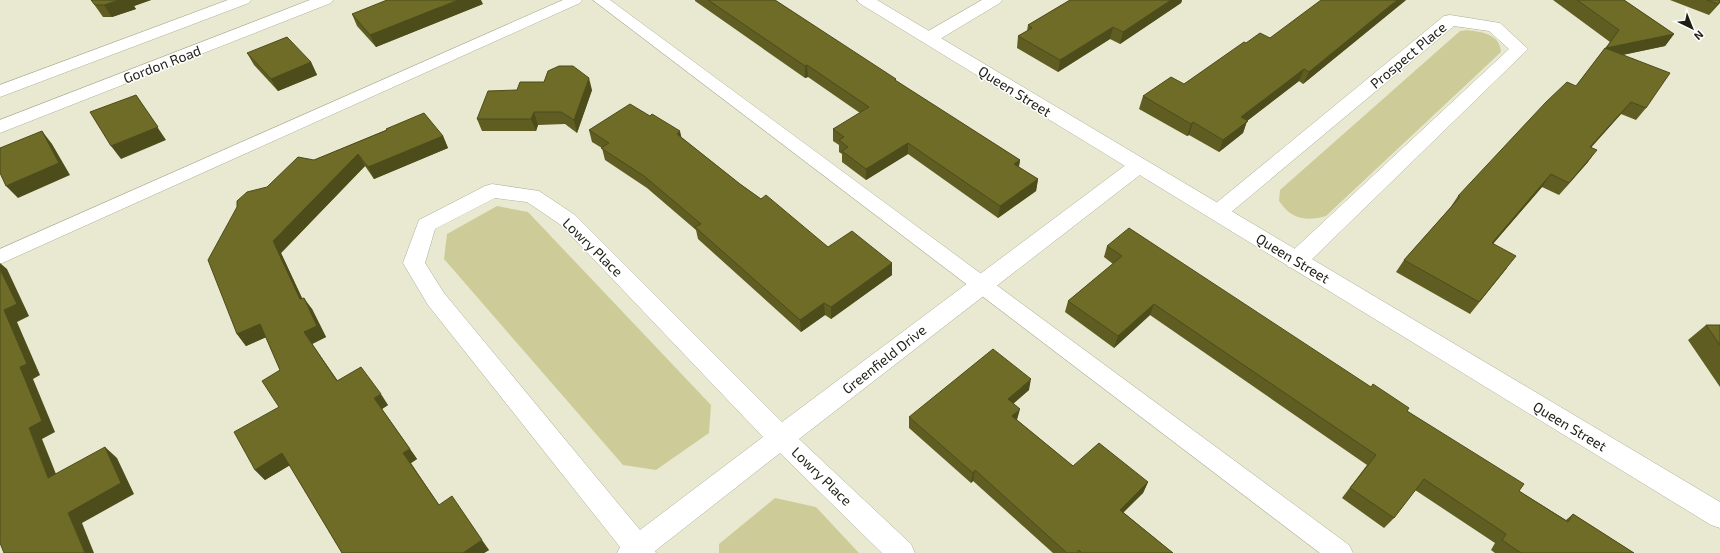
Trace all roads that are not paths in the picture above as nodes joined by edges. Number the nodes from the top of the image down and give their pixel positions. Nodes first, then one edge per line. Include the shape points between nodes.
1 (243, 0) edge
2 (325, 0) edge
3 (575, 0) edge
4 (600, 0) edge
5 (865, 0) edge
6 (994, 0) edge
7 (929, 38) junction
8 (0, 91) edge
9 (0, 127) edge
10 (1138, 166) junction
11 (1217, 213) junction
12 (0, 257) edge
13 (1296, 261) junction
14 (980, 285) junction
15 (782, 438) junction
16 (1720, 516) edge
17 (637, 551) edge
18 (901, 553) edge
19 (1340, 553) edge

1 - 8 street
2 - 9 street, Gordon Road
3 - 12 lane
4 - 14 lane
5 - 7 street, Queen Street
6 - 7 street
7 - 10 street, Queen Street
10 - 11 street, Queen Street
10 - 14 street, Greenfield Drive
11 - 13 street, Queen Street
11 - 13 street, Prospect Place via 1450,20 1494,27 1519,49
13 - 16 street, Queen Street
14 - 15 street, Greenfield Drive
14 - 19 lane
15 - 17 street, Greenfield Drive
15 - 17 street, Lowry Place via 568,220 532,196 492,191 426,225 414,263 436,299
15 - 18 street, Lowry Place

